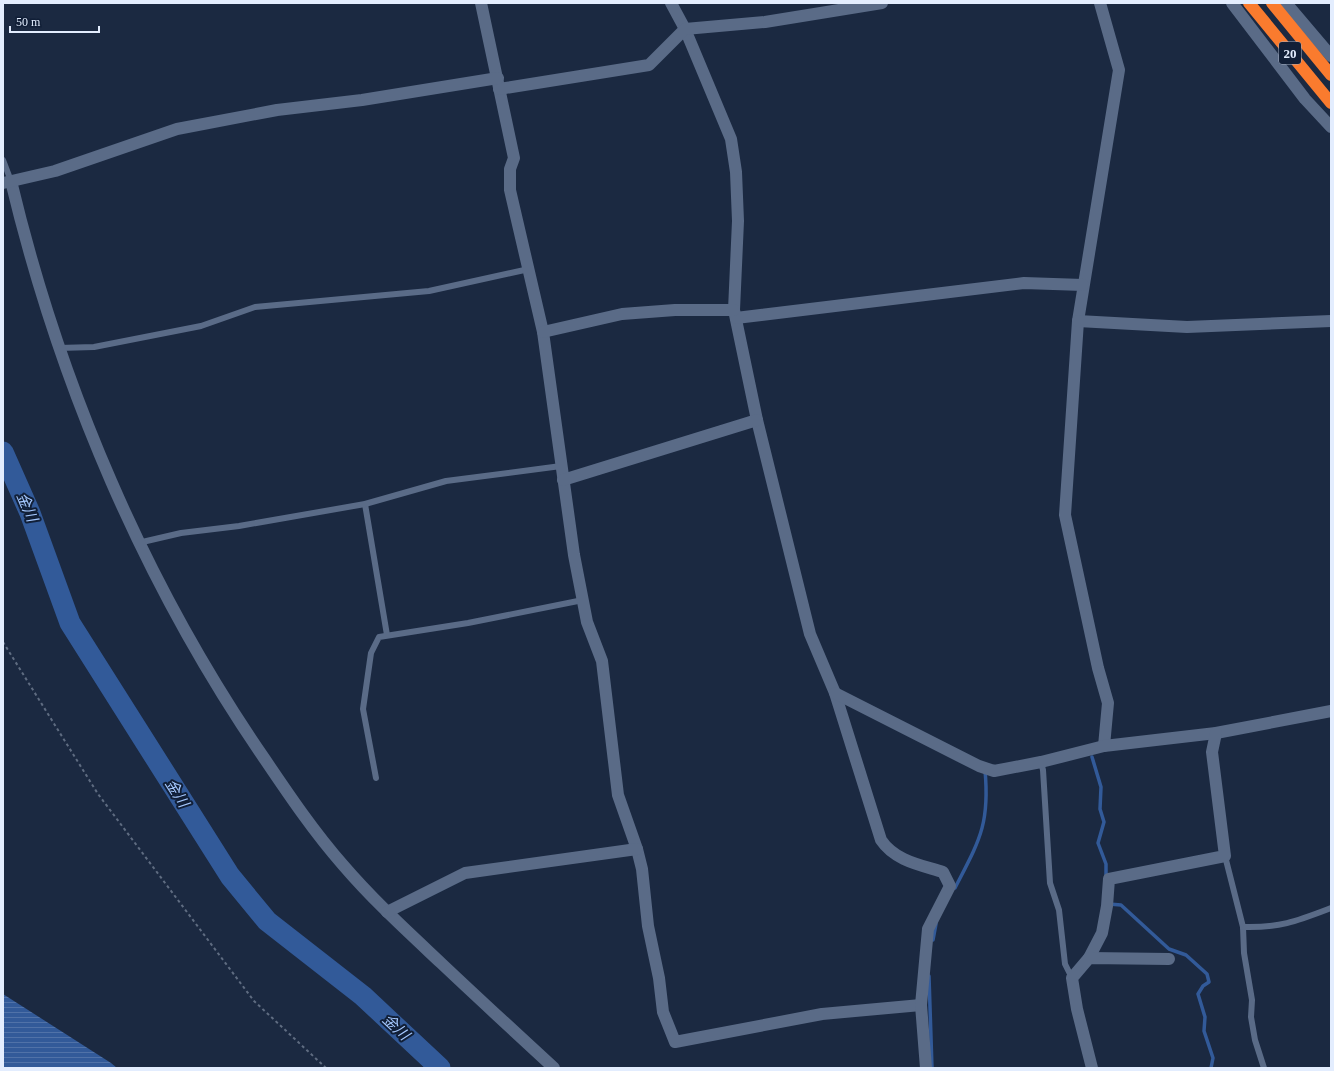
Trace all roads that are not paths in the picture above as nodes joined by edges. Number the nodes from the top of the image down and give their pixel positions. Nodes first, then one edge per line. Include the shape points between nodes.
1 (481, 3) edge
2 (671, 3) edge
3 (882, 3) edge
4 (1100, 3) edge
5 (1232, 3) edge
6 (1249, 3) edge
7 (1272, 3) edge
8 (1286, 3) edge
9 (685, 29) junction
10 (1331, 56) edge
11 (1331, 75) edge
12 (498, 84) junction
13 (1331, 103) edge
14 (1331, 127) edge
15 (3, 160) edge
16 (7, 182) edge
17 (529, 269) junction
18 (1083, 285) junction
19 (735, 314) junction
20 (1078, 321) junction
21 (1331, 321) edge
22 (543, 332) junction
23 (60, 348) junction
24 (757, 420) junction
25 (561, 466) junction
26 (563, 480) junction
27 (365, 504) junction
28 (138, 543) junction
29 (583, 600) junction
30 (387, 635) junction
31 (834, 693) junction
32 (1331, 711) edge
33 (1216, 733) junction
34 (1104, 746) junction
35 (1041, 762) junction
36 (376, 778) dead end
37 (636, 849) junction
38 (1225, 856) junction
39 (1331, 908) edge
40 (387, 912) junction
41 (1243, 928) junction
42 (1089, 958) junction
43 (1169, 959) dead end
44 (1072, 978) junction
45 (921, 1005) junction
46 (554, 1068) edge
47 (926, 1068) edge
48 (1092, 1068) edge
49 (1264, 1068) edge

1 - 12 street
2 - 9 street
3 - 9 street via 765,22
4 - 18 street via 1119,70
5 - 14 street via 1305,99
6 - 13 highway, 20
7 - 11 highway, 20
8 - 10 street
9 - 12 street via 649,66
9 - 19 street via 731,139 736,172 738,220
12 - 16 street via 277,110 177,129 55,171
12 - 17 street via 514,158 510,169 510,190
15 - 16 lane
16 - 23 street
17 - 22 street
17 - 23 lane via 429,291 255,307 201,326 94,347
18 - 19 street via 1024,283
18 - 20 street
19 - 22 street via 675,310 622,314
19 - 24 street
20 - 21 street via 1187,327
20 - 34 street via 1065,515 1108,703
22 - 25 street
23 - 28 street via 81,407
24 - 26 street
24 - 31 street via 810,634
25 - 26 street
25 - 27 lane via 446,481
26 - 29 street
27 - 28 lane via 239,526 181,533
27 - 30 lane
28 - 40 street via 206,669 244,730 298,808 343,865
29 - 30 lane via 468,624
29 - 37 street via 587,622 602,661 618,795
30 - 36 lane via 379,637 371,653 364,708
31 - 35 street via 994,772
31 - 45 street via 881,840 888,850 899,857 943,872 950,886 928,929
32 - 33 street
33 - 34 street
33 - 38 street via 1212,752
34 - 35 street
35 - 44 lane via 1044,770 1050,883 1059,910 1065,964
37 - 40 street via 465,873
37 - 45 street via 642,869 648,926 663,1012 675,1042 822,1014
38 - 41 lane
38 - 42 street via 1109,879 1108,904 1102,933
39 - 41 lane via 1286,925
40 - 46 street
41 - 49 lane via 1244,953 1252,1000 1251,1017
42 - 43 street
42 - 44 street
44 - 48 street
45 - 47 street

